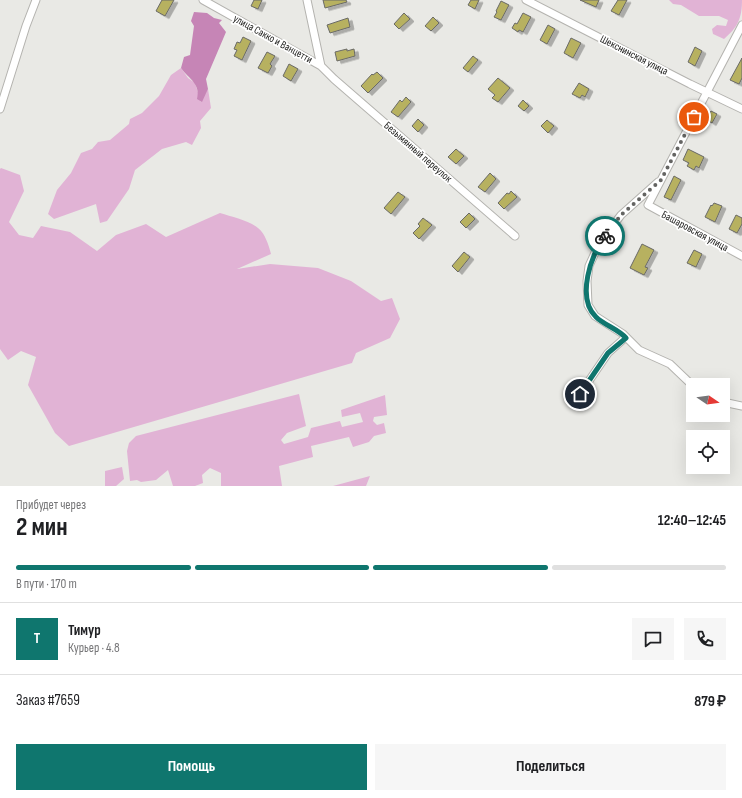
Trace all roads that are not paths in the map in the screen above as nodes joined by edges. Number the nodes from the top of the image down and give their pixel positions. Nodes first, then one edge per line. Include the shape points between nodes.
1 (36, 0) edge
2 (203, 0) edge
3 (307, 0) edge
4 (526, 0) edge
5 (742, 25) edge
6 (321, 66) junction
7 (707, 92) junction
8 (0, 109) edge
9 (742, 109) edge
10 (661, 180) junction
11 (515, 236) dead end
12 (742, 256) edge
13 (626, 338) junction
14 (686, 379) edge
15 (580, 394) dead end
16 (730, 403) edge
17 (742, 406) edge

1 - 8 street
2 - 6 street, улица Сакко и Ванцетти
3 - 6 street
4 - 7 street, Шекснинская улица
5 - 7 street
6 - 11 street, Безымянный переулок
7 - 9 street, Шекснинская улица
7 - 10 street
10 - 12 street, Башаровская улица via 648,205
10 - 13 street via 621,215 599,244 589,266 588,305 595,316
13 - 14 street via 639,350 670,364
13 - 15 street via 608,353
16 - 17 street

